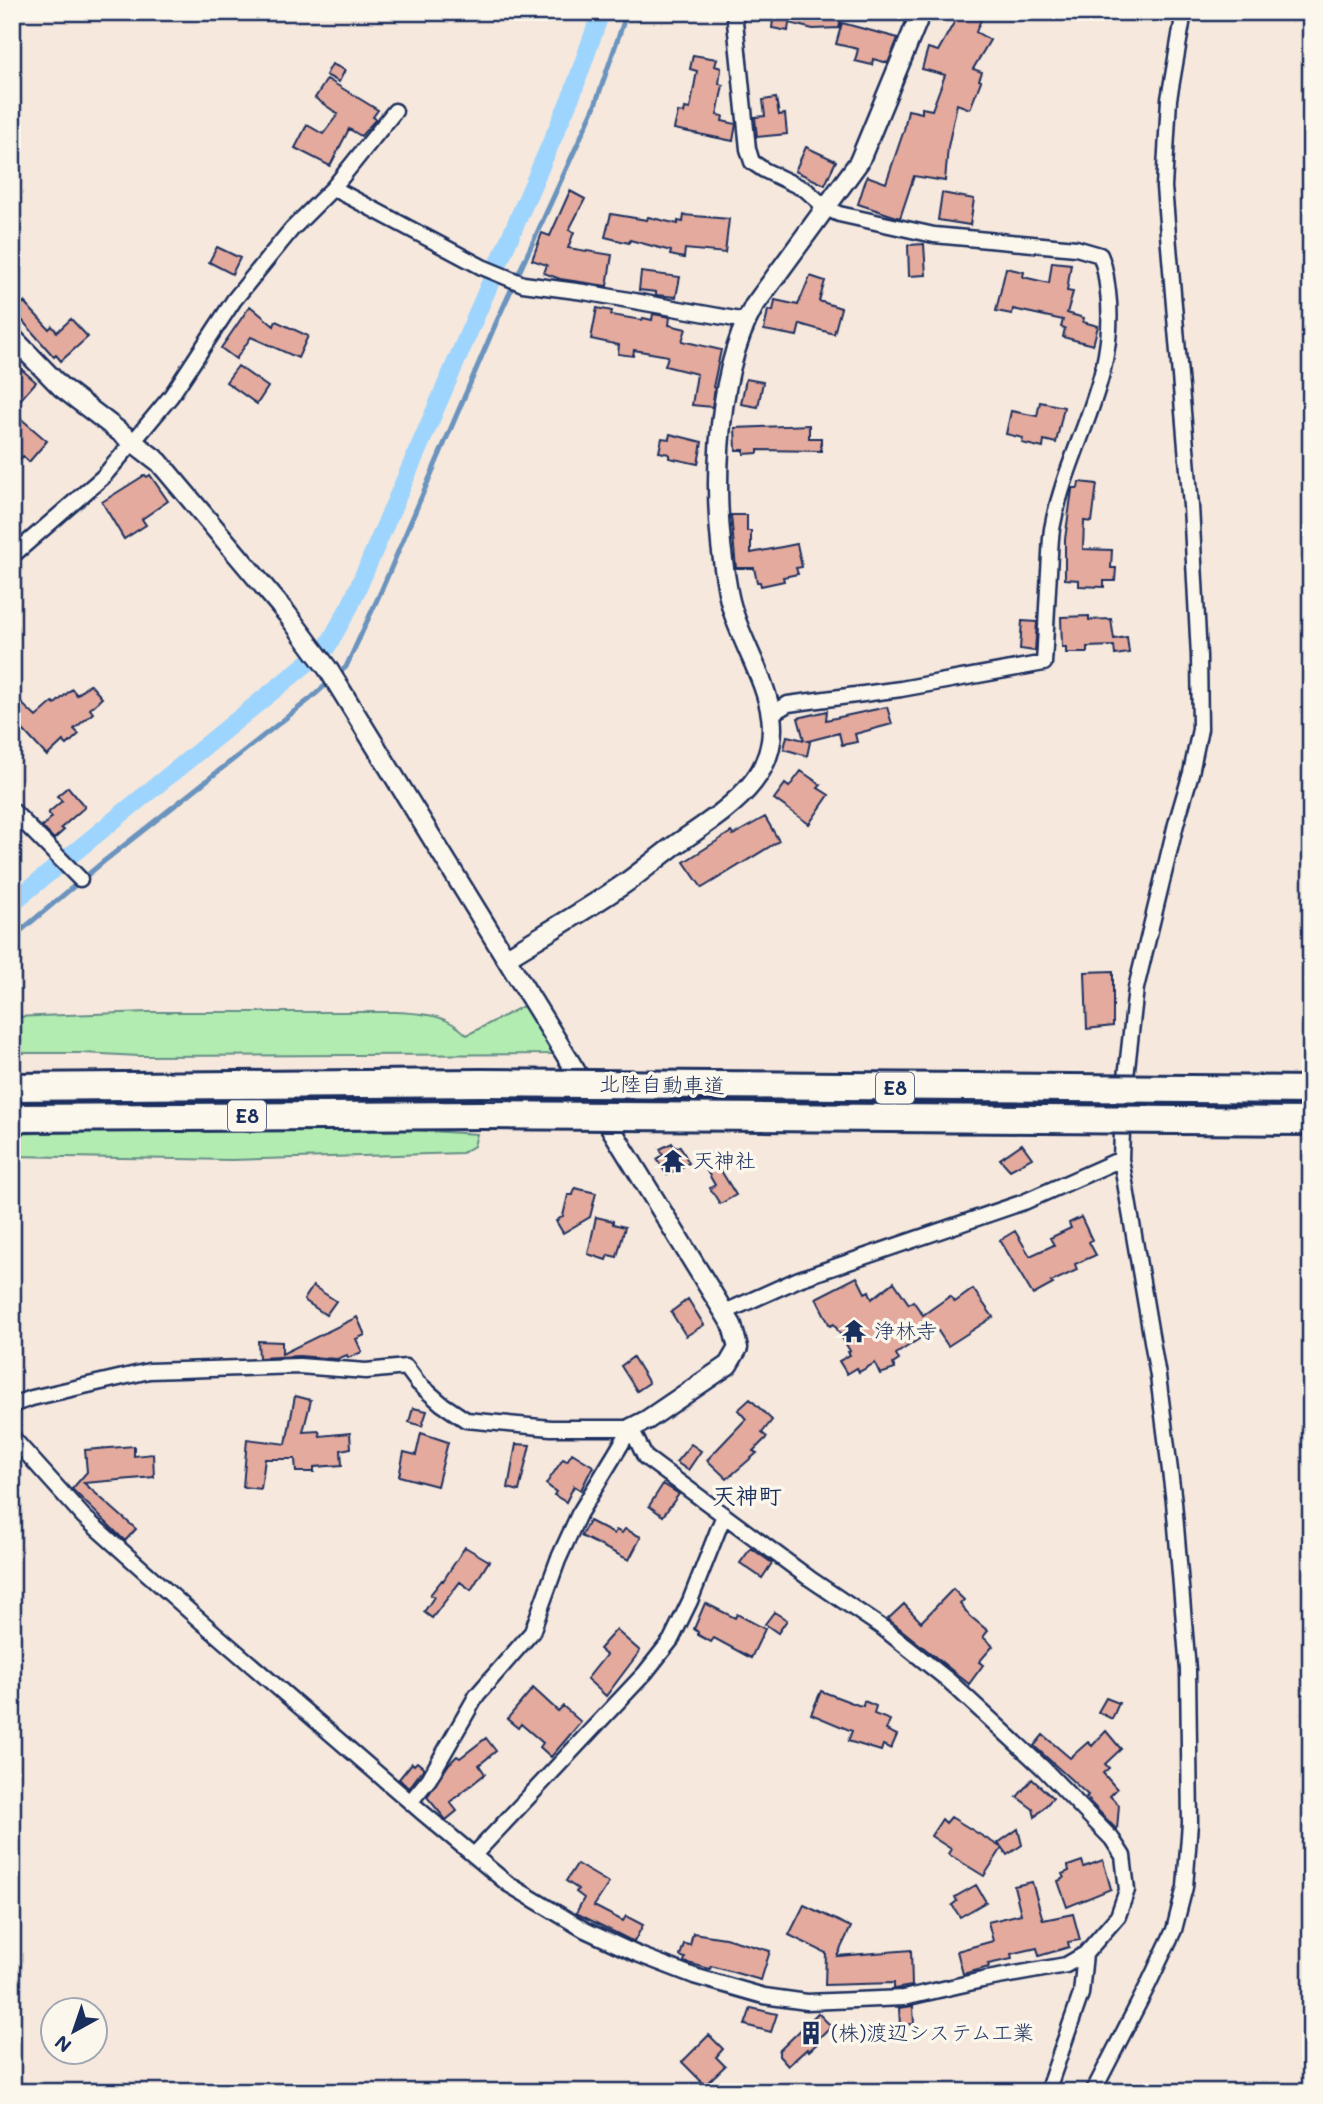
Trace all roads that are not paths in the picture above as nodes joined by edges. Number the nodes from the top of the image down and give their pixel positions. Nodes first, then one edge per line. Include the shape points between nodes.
1 (734, 12) edge
2 (921, 12) edge
3 (1184, 12) edge
4 (395, 111) dead end
5 (333, 188) junction
6 (826, 208) junction
7 (746, 321) junction
8 (12, 337) edge
9 (133, 442) junction
10 (12, 555) edge
11 (773, 713) junction
12 (12, 810) edge
13 (80, 879) dead end
14 (507, 957) junction
15 (12, 1087) edge
16 (1311, 1090) edge
17 (12, 1118) edge
18 (1311, 1121) edge
19 (1121, 1159) junction
20 (725, 1312) junction
21 (12, 1405) edge
22 (631, 1428) junction
23 (12, 1437) edge
24 (724, 1516) junction
25 (411, 1801) junction
26 (474, 1856) junction
27 (1085, 1954) junction
28 (1047, 2092) edge
29 (1093, 2092) edge

1 - 6 street via 752,162 806,190
2 - 6 street via 867,147
3 - 19 street via 1169,99 1164,187 1191,506 1199,729 1136,988
4 - 5 street
5 - 7 street via 523,284
5 - 9 street via 290,230 234,300 171,396
6 - 7 street
6 - 11 street via 934,235 1076,248 1100,256 1106,267 1110,313 1107,353 1052,531 1044,663 788,704
7 - 11 street via 725,394 717,497 728,594
8 - 9 street via 61,387
9 - 10 street via 103,477
9 - 14 street via 159,462 328,669
11 - 14 street via 768,754 754,781 724,810 625,883
12 - 13 street
14 - 20 street
15 - 16 highway, 北陸自動車道 / E8, bridge via 480,1083
17 - 18 highway, 北陸自動車道 / E8, bridge via 482,1115
19 - 20 street via 1024,1202 799,1279
19 - 29 street via 1174,1502 1188,1670 1190,1823 1185,1887 1174,1930
20 - 22 street via 738,1348 728,1365
21 - 22 street via 149,1371 406,1367 418,1383 466,1420 551,1429
22 - 24 street via 645,1457
22 - 25 street via 579,1514 532,1632 477,1695 429,1779
23 - 25 street via 94,1526
24 - 26 street via 671,1640
24 - 27 street via 883,1628 948,1680 1112,1839 1123,1856 1128,1890 1118,1916
25 - 26 street
26 - 27 street via 508,1884 585,1930 683,1971 764,1996 807,2002 904,1998 1066,1965
27 - 28 street via 1081,1994

